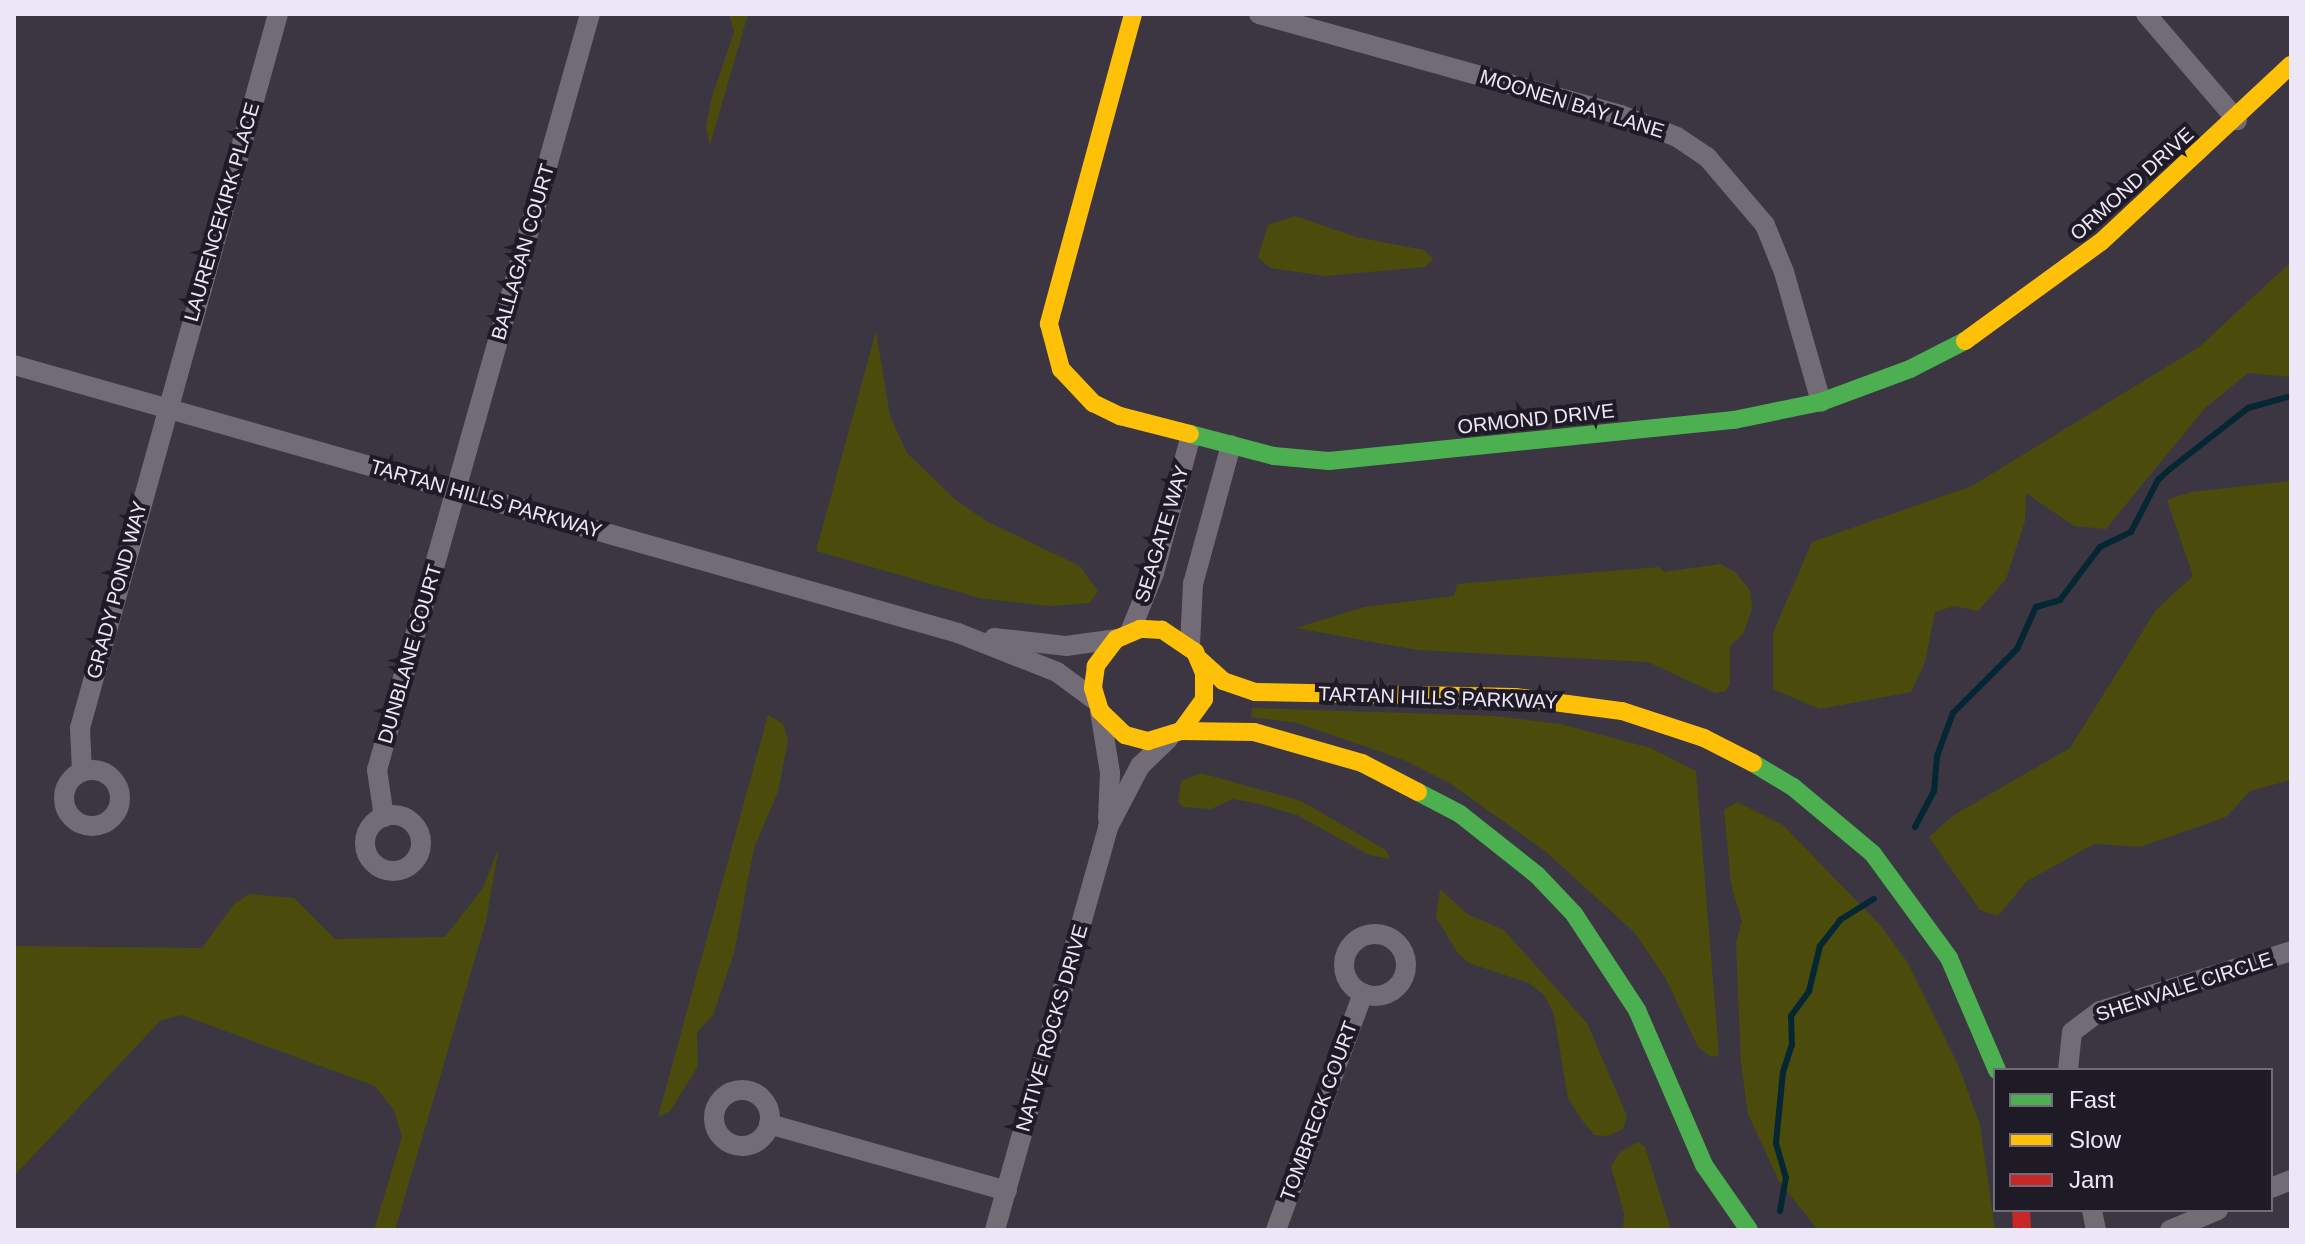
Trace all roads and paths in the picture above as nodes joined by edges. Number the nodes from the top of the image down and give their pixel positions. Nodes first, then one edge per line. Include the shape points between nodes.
1 (278, 14) edge
2 (590, 14) edge
3 (1133, 14) edge
4 (1259, 14) edge
5 (2146, 14) edge
6 (2291, 65) edge
7 (2237, 120) junction
8 (14, 365) edge
9 (1821, 402) junction
10 (166, 409) junction
11 (1191, 435) junction
12 (1231, 445) junction
13 (455, 491) junction
14 (958, 633) junction
15 (1123, 635) junction
16 (1195, 653) junction
17 (1097, 706) junction
18 (1176, 734) junction
19 (82, 772) dead end
20 (384, 817) dead end
21 (1108, 827) junction
22 (2291, 951) edge
23 (1363, 993) dead end
24 (1996, 1068) edge
25 (2068, 1068) edge
26 (769, 1124) dead end
27 (1007, 1191) junction
28 (2213, 1212) edge
29 (995, 1230) edge
30 (1276, 1230) edge
31 (1749, 1230) edge
32 (2170, 1230) edge

1 - 10 street, LAURENCEKIRK PLACE
2 - 13 street, BALLAGAN COURT
3 - 11 street, ORMOND DRIVE via 1053,298 1051,339 1061,369 1093,403
4 - 9 street, MOONEN BAY LANE via 1621,115 1677,137 1707,157 1765,225
5 - 7 street
6 - 7 street, ORMOND DRIVE
7 - 9 street, ORMOND DRIVE via 2101,242 1983,332 1910,369
8 - 10 street, TARTAN HILLS PARKWAY
9 - 12 street, ORMOND DRIVE via 1734,420 1367,459 1297,459
10 - 13 street, TARTAN HILLS PARKWAY
10 - 19 street, GRADY POND WAY via 80,728
11 - 12 street, ORMOND DRIVE
11 - 15 street, SEAGATE WAY via 1154,573
12 - 16 street, SEAGATE WAY via 1193,584
13 - 14 street, TARTAN HILLS PARKWAY
13 - 20 street, DUNBLANE COURT via 377,770
14 - 15 street, TARTAN HILLS PARKWAY via 1066,646
14 - 17 street, TARTAN HILLS PARKWAY via 1057,672
15 - 16 street, TARTAN HILLS PARKWAY via 1162,630
15 - 17 street via 1096,666
16 - 18 street via 1204,699
16 - 24 street, TARTAN HILLS PARKWAY via 1223,681 1255,692 1515,697 1622,711 1704,738 1744,758 1793,787 1873,854 1949,958
17 - 18 street, TARTAN HILLS PARKWAY via 1125,735 1148,741
17 - 21 street, NATIVE ROCKS DRIVE via 1110,773
18 - 21 street, NATIVE ROCKS DRIVE via 1140,766
18 - 31 street, TARTAN HILLS PARKWAY via 1254,732 1362,763 1460,814 1537,875 1610,963 1637,1010 1704,1165
21 - 27 street, NATIVE ROCKS DRIVE
22 - 25 street, SHENVALE CIRCLE via 2100,1011 2072,1032
23 - 30 street, TOMBRECK COURT
26 - 27 street
27 - 29 street, NATIVE ROCKS DRIVE
28 - 32 street

